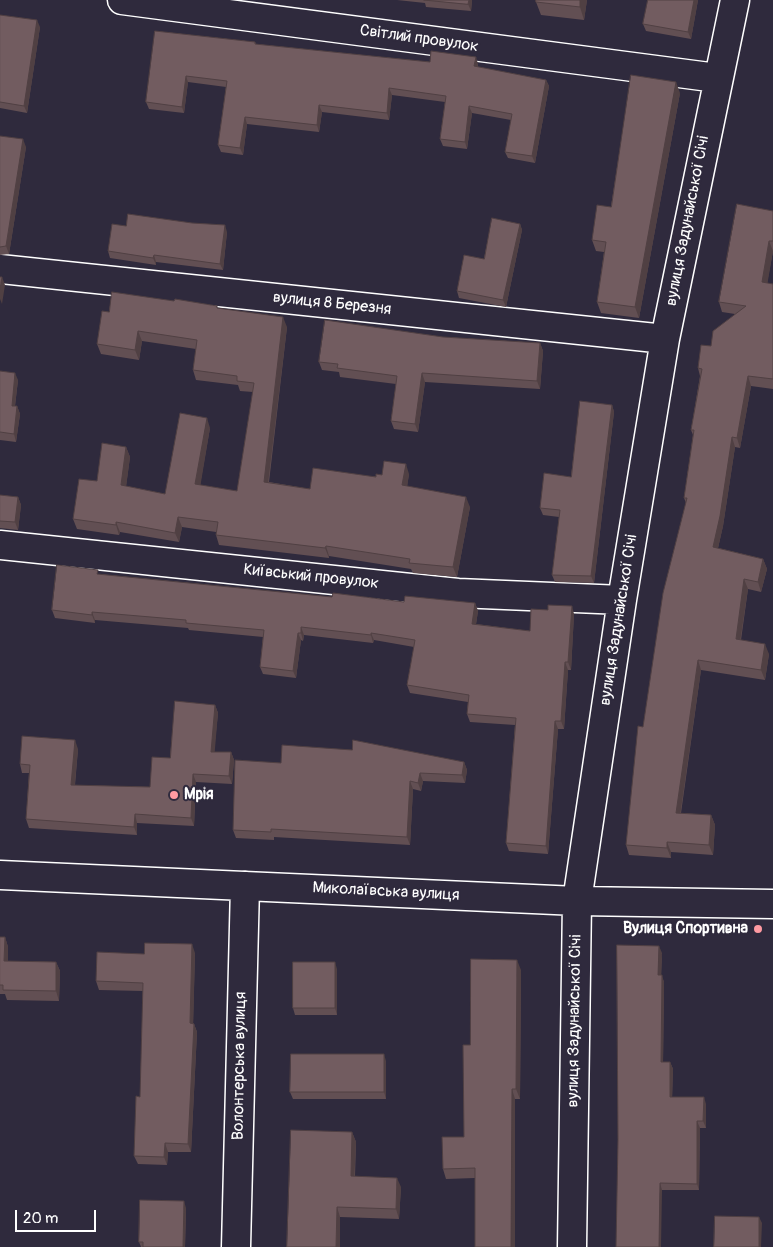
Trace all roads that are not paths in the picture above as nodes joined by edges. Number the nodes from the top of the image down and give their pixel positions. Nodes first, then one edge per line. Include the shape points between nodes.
1 (122, 0) edge
2 (735, 0) edge
3 (717, 78) junction
4 (0, 269) edge
5 (665, 339) junction
6 (0, 545) edge
7 (622, 600) junction
8 (0, 875) edge
9 (245, 886) junction
10 (576, 901) junction
11 (773, 904) edge
12 (236, 1247) edge
13 (572, 1247) edge

1 - 3 street, Світлий провулок
2 - 3 street, вулиця Задунайської Січі
3 - 5 street, вулиця Задунайської Січі
4 - 5 street, вулиця 8 Березня
5 - 7 street, вулиця Задунайської Січі
6 - 7 street, Київський провулок via 458,593
7 - 10 street, вулиця Задунайської Січі
8 - 9 street, Миколаївська вулиця
9 - 10 street, Миколаївська вулиця
9 - 12 street, Волонтерська вулиця
10 - 11 street, Миколаївська вулиця
10 - 13 street, вулиця Задунайської Січі

